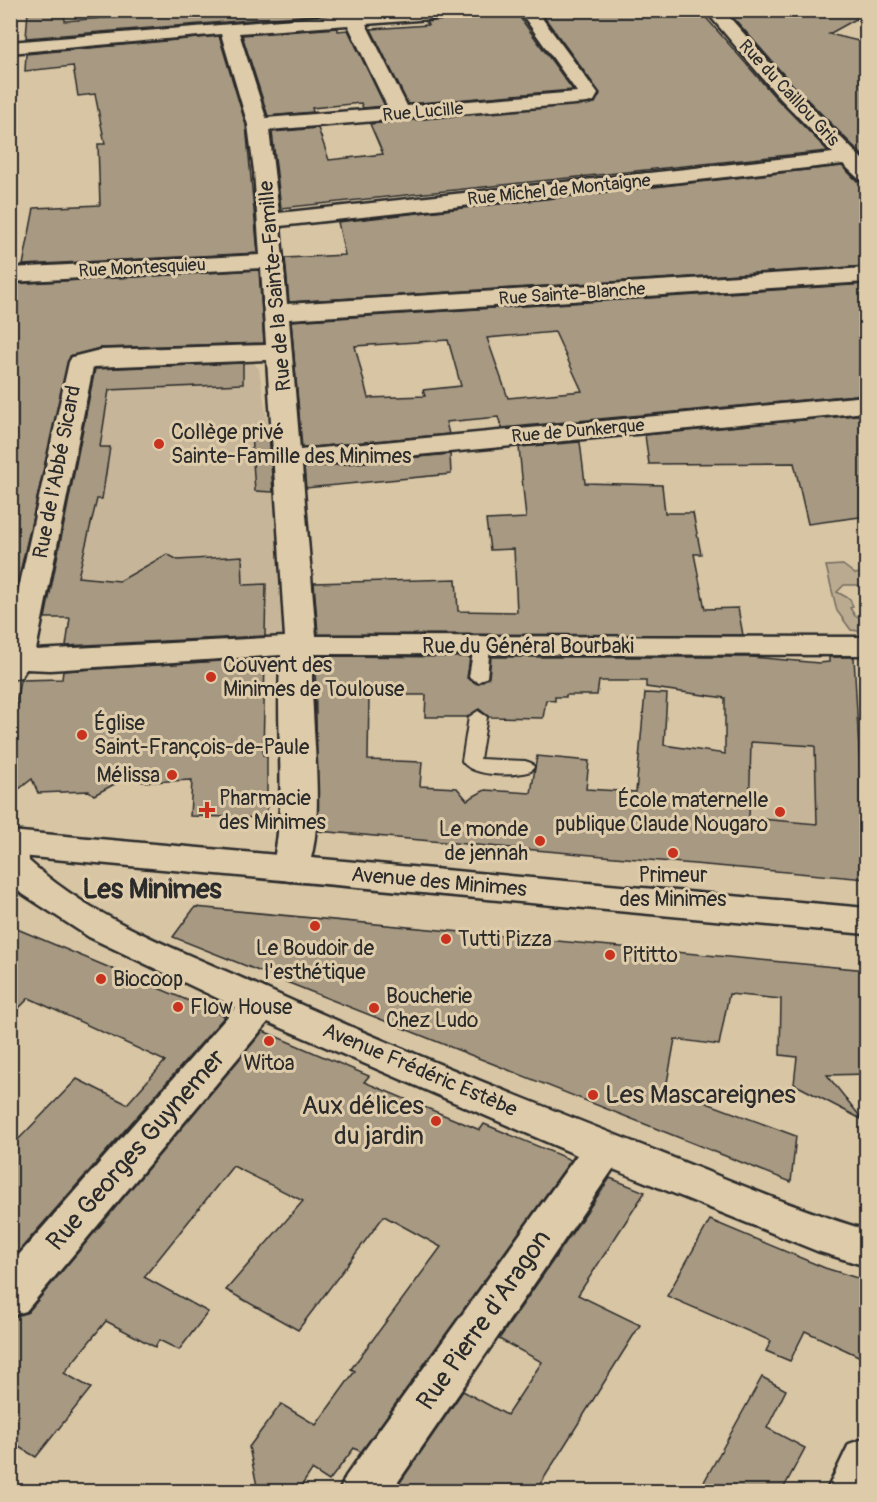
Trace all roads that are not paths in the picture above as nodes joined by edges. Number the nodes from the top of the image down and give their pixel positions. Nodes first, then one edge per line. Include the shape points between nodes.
1 (482, 10) edge
2 (527, 10) edge
3 (713, 10) edge
4 (351, 15) edge
5 (229, 30) junction
6 (10, 48) edge
7 (401, 114) junction
8 (258, 125) junction
9 (849, 157) junction
10 (867, 175) edge
11 (269, 221) junction
12 (273, 261) junction
13 (10, 274) edge
14 (867, 275) edge
15 (278, 312) junction
16 (281, 352) junction
17 (867, 404) edge
18 (289, 459) junction
19 (298, 645) junction
20 (482, 646) junction
21 (867, 646) edge
22 (13, 662) edge
23 (478, 677) dead end
24 (477, 717) dead end
25 (525, 767) dead end
26 (11, 843) edge
27 (290, 869) junction
28 (867, 921) edge
29 (262, 1003) junction
30 (604, 1149) junction
31 (867, 1248) edge
32 (10, 1297) edge
33 (867, 1460) edge
34 (363, 1491) edge
35 (850, 1491) edge

1 - 4 street
2 - 7 street, Rue Lucille via 587,97
3 - 9 street, Rue du Caillou Gris
4 - 5 street
4 - 7 street
5 - 6 street via 163,26
5 - 8 street, Rue de la Sainte-Famille
7 - 8 street, Rue Lucille
8 - 11 street, Rue de la Sainte-Famille
9 - 10 street, Rue du Caillou Gris
9 - 11 street, Rue Michel de Montaigne
11 - 12 street, Rue de la Sainte-Famille
12 - 13 street, Rue Montesquieu
12 - 15 street, Rue de la Sainte-Famille
14 - 15 street, Rue Sainte-Blanche
15 - 16 street, Rue de la Sainte-Famille
16 - 18 street, Rue de la Sainte-Famille
16 - 22 street, Rue de l'Abbé Sicard via 100,357 81,362 22,647
17 - 18 street, Rue de Dunkerque
18 - 19 street, Rue de la Sainte-Famille via 301,633
19 - 20 street, Rue du Général Bourbaki
19 - 22 street, Rue du Général Bourbaki
19 - 27 street, Rue de la Sainte-Famille via 293,693 299,814
20 - 21 street, Rue du Général Bourbaki
20 - 23 lane
24 - 25 lane via 471,761 480,766
26 - 27 street, Avenue des Minimes
26 - 29 street, Avenue Frédéric Estèbe via 12,865 30,885 61,905
27 - 28 street, Avenue des Minimes
29 - 30 street, Avenue Frédéric Estèbe
29 - 32 street, Rue Georges Guynemer
30 - 31 street, Avenue Frédéric Estèbe
30 - 34 street, Rue Pierre d'Aragon
33 - 35 street

